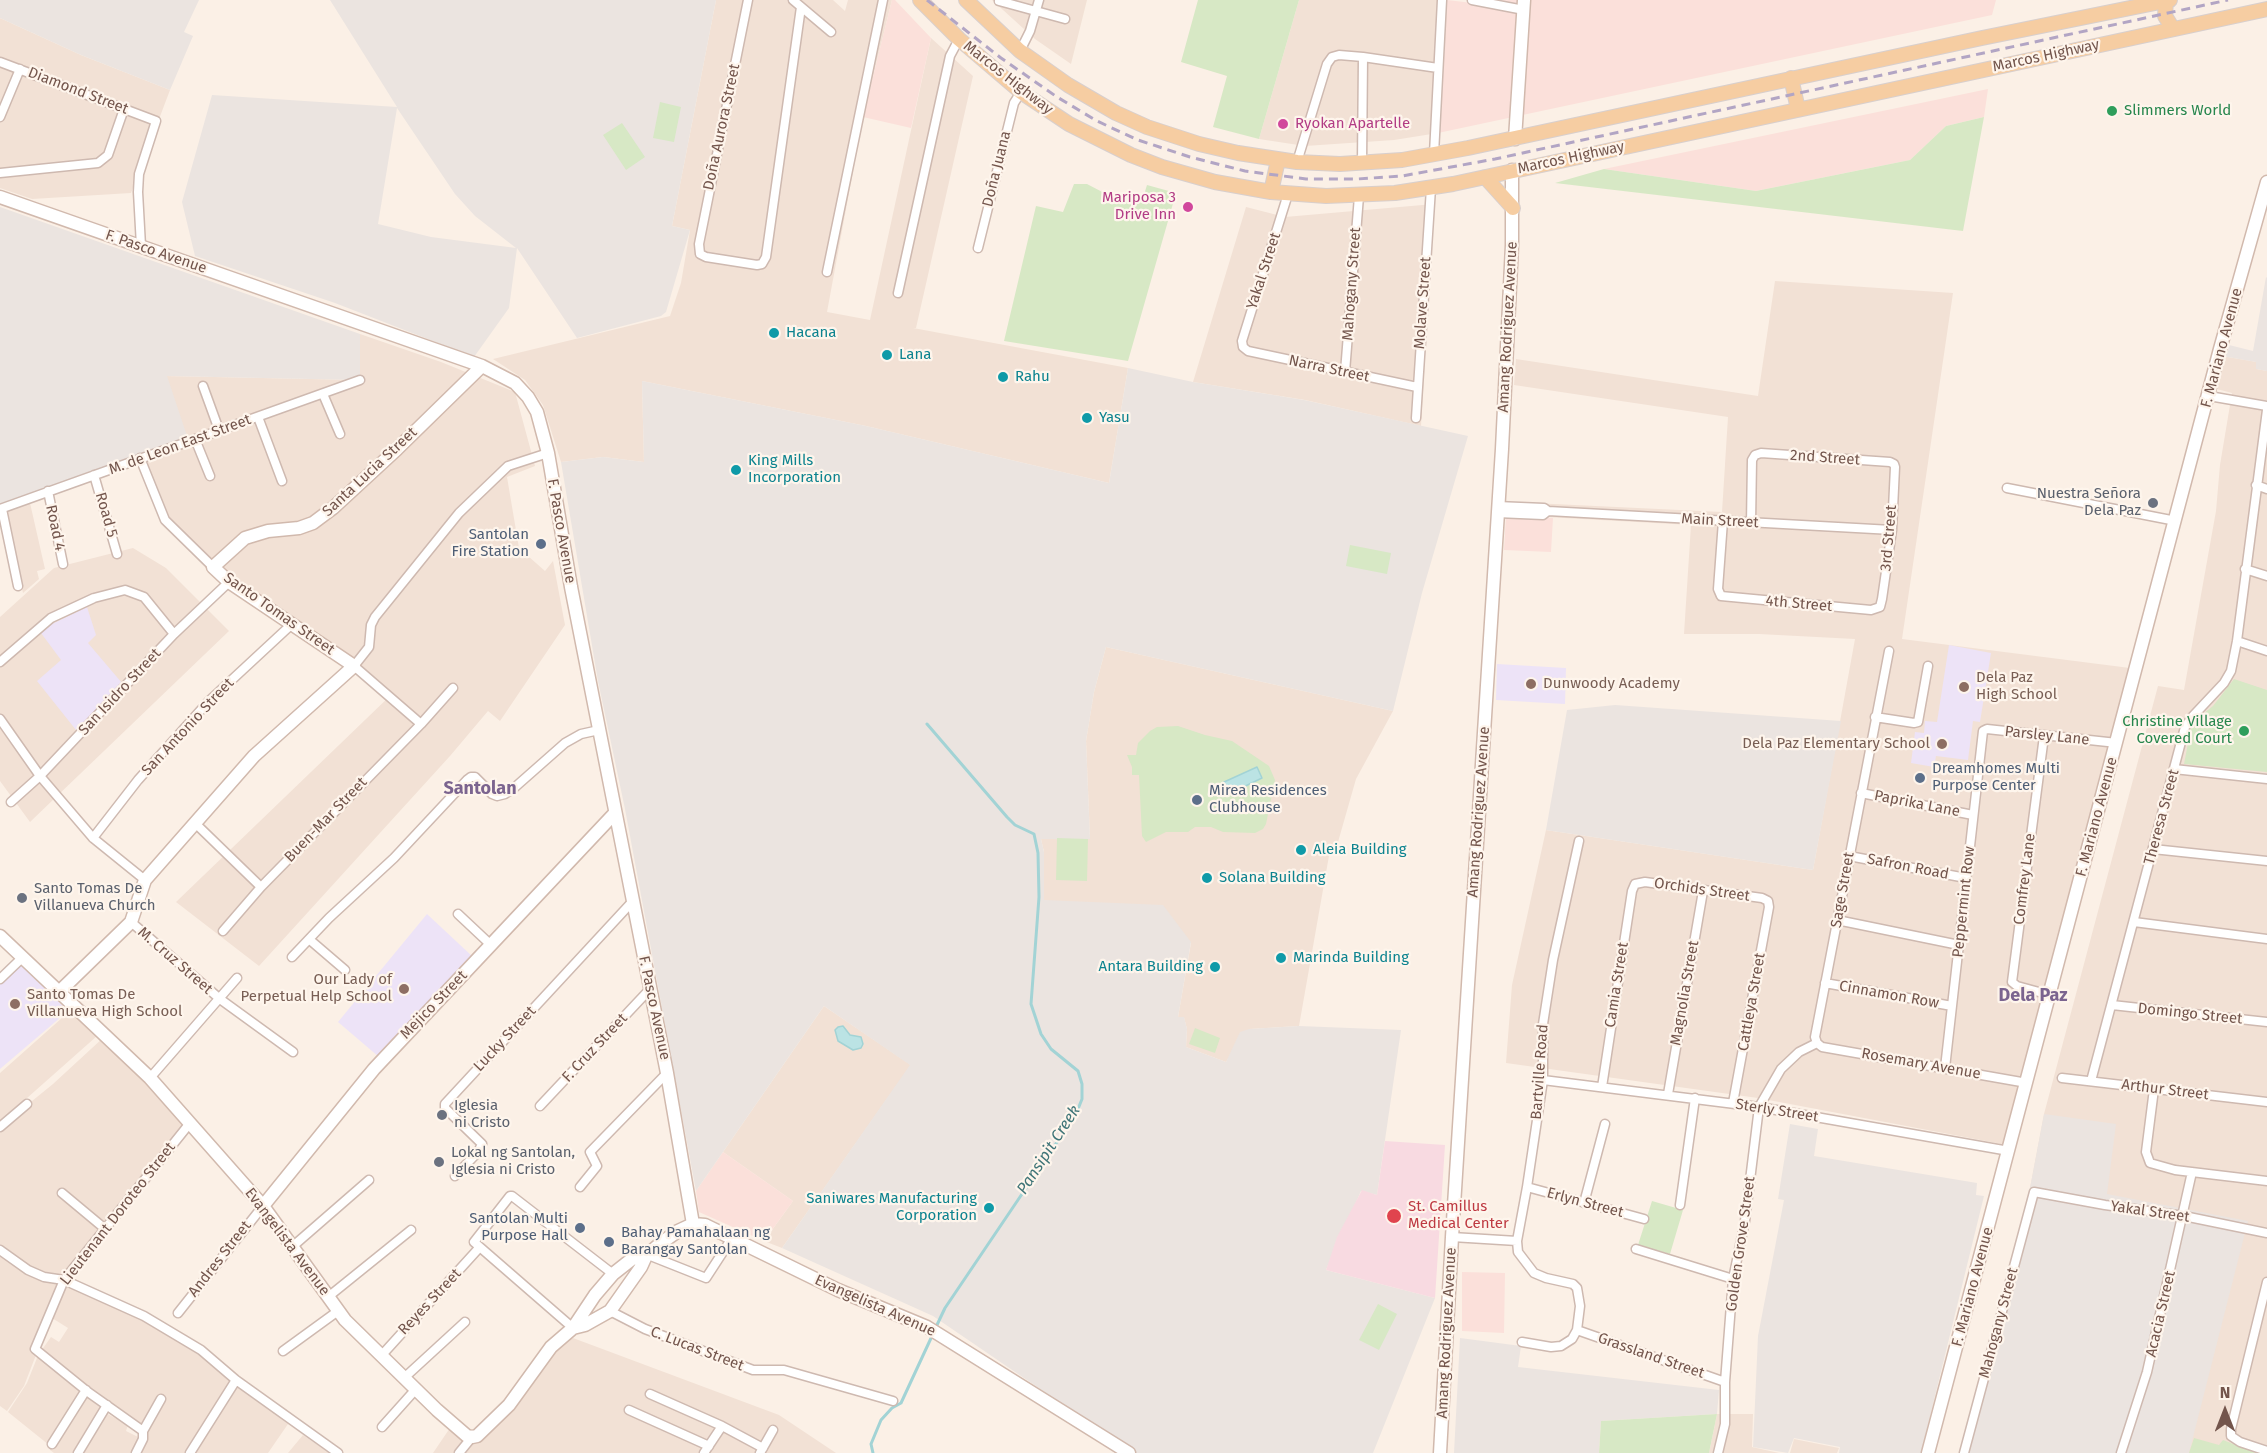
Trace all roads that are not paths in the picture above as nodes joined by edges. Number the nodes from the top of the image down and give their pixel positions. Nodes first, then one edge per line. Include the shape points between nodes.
1 (748, 0) edge
2 (794, 0) edge
3 (883, 0) edge
4 (920, 0) edge
5 (966, 0) edge
6 (1039, 0) edge
7 (1442, 0) edge
8 (1472, 0) edge
9 (2168, 0) edge
10 (999, 1) edge
11 (2149, 4) junction
12 (1524, 5) edge
13 (801, 7) junction
14 (2267, 9) edge
15 (1035, 11) junction
16 (1065, 19) dead end
17 (2173, 29) junction
18 (831, 32) dead end
19 (2156, 32) junction
20 (958, 39) junction
21 (1020, 51) junction
22 (1363, 57) junction
23 (0, 62) edge
24 (1438, 68) junction
25 (20, 69) junction
26 (1791, 78) junction
27 (1021, 92) junction
28 (124, 109) junction
29 (1798, 109) junction
30 (0, 117) edge
31 (1515, 139) junction
32 (1434, 154) junction
33 (1278, 160) junction
34 (1297, 162) junction
35 (1362, 163) junction
36 (1512, 170) junction
37 (0, 173) edge
38 (1485, 177) junction
39 (2267, 182) edge
40 (1431, 188) junction
41 (1271, 192) junction
42 (1288, 194) junction
43 (1359, 196) junction
44 (0, 197) edge
45 (1513, 208) junction
46 (141, 246) junction
47 (978, 248) dead end
48 (827, 272) dead end
49 (897, 293) dead end
50 (1243, 347) joint
51 (482, 366) junction
52 (1346, 372) junction
53 (360, 380) dead end
54 (203, 386) dead end
55 (1417, 387) junction
56 (323, 394) junction
57 (2209, 396) junction
58 (2267, 408) edge
59 (258, 417) junction
60 (1416, 418) dead end
61 (219, 430) junction
62 (340, 434) dead end
63 (195, 439) junction
64 (548, 453) junction
65 (140, 458) junction
66 (1890, 462) joint
67 (94, 475) junction
68 (210, 476) dead end
69 (282, 481) dead end
70 (2256, 485) junction
71 (2007, 488) dead end
72 (2267, 489) edge
73 (48, 491) junction
74 (1, 509) edge
75 (1497, 509) junction
76 (1723, 521) junction
77 (2176, 521) junction
78 (1751, 523) junction
79 (1892, 531) junction
80 (117, 554) dead end
81 (63, 564) dead end
82 (213, 567) junction
83 (2245, 569) junction
84 (2267, 576) edge
85 (229, 582) junction
86 (18, 585) dead end
87 (1871, 610) joint
88 (292, 624) junction
89 (174, 634) junction
90 (2237, 640) junction
91 (1888, 651) dead end
92 (2267, 651) edge
93 (0, 662) edge
94 (354, 666) junction
95 (1928, 666) dead end
96 (453, 688) dead end
97 (1875, 717) junction
98 (0, 719) edge
99 (421, 724) junction
100 (599, 730) junction
101 (1981, 735) joint
102 (2044, 736) junction
103 (2116, 743) junction
104 (2174, 769) junction
105 (40, 776) junction
106 (2267, 779) edge
107 (1861, 793) junction
108 (11, 802) dead end
109 (615, 813) junction
110 (1973, 815) junction
111 (196, 824) junction
112 (93, 838) junction
113 (1579, 841) dead end
114 (2153, 849) junction
115 (1849, 856) junction
116 (2267, 861) edge
117 (1966, 879) junction
118 (145, 880) junction
119 (1635, 884) joint
120 (261, 887) junction
121 (1703, 891) junction
122 (1768, 901) joint
123 (632, 902) junction
124 (458, 914) dead end
125 (1837, 920) junction
126 (131, 922) junction
127 (2134, 922) junction
128 (223, 931) dead end
129 (0, 936) edge
130 (2267, 939) edge
131 (310, 940) junction
132 (491, 945) junction
133 (1959, 945) junction
134 (24, 957) junction
135 (292, 957) dead end
136 (345, 970) dead end
137 (237, 978) dead end
138 (0, 979) edge
139 (1826, 983) junction
140 (650, 989) junction
141 (60, 992) junction
142 (2050, 995) junction
143 (220, 999) junction
144 (2112, 1005) junction
145 (1952, 1006) junction
146 (2267, 1022) edge
147 (1817, 1043) junction
148 (293, 1052) dead end
149 (1945, 1068) junction
150 (667, 1073) junction
151 (150, 1078) junction
152 (2062, 1078) dead end
153 (1542, 1080) junction
154 (2091, 1081) junction
155 (2027, 1083) junction
156 (1602, 1087) junction
157 (2154, 1089) junction
158 (1668, 1094) junction
159 (1695, 1098) junction
160 (2267, 1102) edge
161 (1733, 1103) junction
162 (27, 1104) dead end
163 (540, 1106) dead end
164 (1759, 1107) junction
165 (190, 1123) junction
166 (1605, 1124) dead end
167 (0, 1127) edge
168 (2009, 1151) junction
169 (2192, 1172) junction
170 (455, 1176) dead end
171 (369, 1180) dead end
172 (2267, 1181) edge
173 (580, 1187) dead end
174 (1527, 1187) junction
175 (62, 1192) dead end
176 (2034, 1192) joint
177 (1584, 1203) junction
178 (1680, 1205) dead end
179 (263, 1206) junction
180 (2184, 1216) junction
181 (1644, 1219) dead end
182 (693, 1224) junction
183 (104, 1228) junction
184 (411, 1230) dead end
185 (2267, 1233) edge
186 (1452, 1237) junction
187 (732, 1238) junction
188 (1517, 1241) junction
189 (292, 1247) junction
190 (479, 1248) junction
191 (1636, 1249) dead end
192 (0, 1250) edge
193 (647, 1256) junction
194 (613, 1274) junction
195 (1733, 1279) junction
196 (64, 1280) junction
197 (2267, 1282) edge
198 (328, 1297) junction
199 (338, 1311) junction
200 (610, 1311) junction
201 (178, 1313) dead end
202 (465, 1322) dead end
203 (573, 1328) junction
204 (1577, 1330) junction
205 (1522, 1342) dead end
206 (283, 1351) dead end
207 (381, 1356) junction
208 (404, 1378) junction
209 (236, 1380) junction
210 (1725, 1382) junction
211 (416, 1389) junction
212 (86, 1390) junction
213 (650, 1394) dead end
214 (160, 1399) dead end
215 (893, 1401) dead end
216 (107, 1405) junction
217 (629, 1410) dead end
218 (722, 1426) junction
219 (382, 1427) dead end
220 (773, 1430) dead end
221 (143, 1431) junction
222 (472, 1437) junction
223 (52, 1444) dead end
224 (706, 1449) edge
225 (2267, 1450) edge
226 (333, 1451) edge
227 (761, 1451) edge
228 (78, 1453) edge
229 (136, 1453) edge
230 (190, 1453) edge
231 (459, 1453) edge
232 (1129, 1453) edge
233 (1440, 1453) edge
234 (1719, 1453) edge
235 (1928, 1453) edge
236 (1964, 1453) edge
237 (2121, 1453) edge

1 - 13 street, Doña Aurora Street via 701,230 700,254 758,265 764,261
2 - 13 street
3 - 48 street
4 - 20 main road, Marcos Highway
5 - 21 main road, Marcos Highway
6 - 15 street
7 - 24 street
8 - 12 street
9 - 11 main road, Marcos Highway
9 - 17 main road via 2165,16
10 - 15 street
11 - 19 main road via 2157,17
11 - 26 main road, Marcos Highway
12 - 31 street
13 - 18 street
14 - 17 main road, Marcos Highway
15 - 16 street
15 - 21 street
17 - 19 main road, Marcos Highway
19 - 29 main road, Marcos Highway
20 - 27 main road, Marcos Highway
20 - 49 street via 950,56
21 - 33 main road, Marcos Highway via 1068,85 1147,127 1199,144
22 - 24 street
22 - 34 street via 1339,55 1327,63
22 - 35 street
23 - 25 street, Diamond Street
24 - 32 street
25 - 28 street, Diamond Street
25 - 30 street
26 - 29 main road
26 - 31 main road, Marcos Highway
27 - 41 main road, Marcos Highway via 1069,124 1131,155 1197,178
27 - 47 street, Doña Juana via 1014,103
28 - 37 street via 108,155 98,163
28 - 46 street, Diamond Street via 156,121 140,174
29 - 36 main road, Marcos Highway
31 - 32 main road, Marcos Highway
32 - 35 main road, Marcos Highway
33 - 34 main road, Marcos Highway
33 - 41 main road
34 - 35 main road, Marcos Highway
36 - 38 main road, Marcos Highway
36 - 45 street, Amang Rodriguez Avenue
38 - 40 main road, Marcos Highway
38 - 45 main road
39 - 57 street, F. Mariano Avenue
40 - 43 main road, Marcos Highway
40 - 55 street, Molave Street
41 - 42 main road, Marcos Highway
42 - 43 main road, Marcos Highway
42 - 50 street, Yakal Street
43 - 52 street, Mahogany Street
44 - 46 street, F. Pasco Avenue
45 - 75 street, Amang Rodriguez Avenue
46 - 51 street, F. Pasco Avenue
50 - 52 street, Narra Street
51 - 64 street, F. Pasco Avenue via 515,383 528,397 537,412
51 - 82 street, Santa Lucia Street via 313,523 245,538
52 - 55 street, Narra Street
53 - 56 street, M. de Leon East Street
54 - 61 street
55 - 60 street, Molave Street
56 - 59 street, M. de Leon East Street
56 - 62 street
57 - 58 street
57 - 77 street, F. Mariano Avenue
58 - 70 street, Theresa Street
59 - 61 street, M. de Leon East Street
59 - 69 street
61 - 63 street, M. de Leon East Street
63 - 65 street, M. de Leon East Street
63 - 68 street
64 - 94 street via 508,466 459,513 375,617 369,647
64 - 100 street, F. Pasco Avenue
65 - 67 street, M. de Leon East Street
65 - 82 street, Santo Tomas Street via 165,520
66 - 78 street, 2nd Street via 1755,455
66 - 79 street, 3rd Street via 1895,467
67 - 73 street, M. de Leon East Street
67 - 80 street, Road 5
70 - 72 street
70 - 83 street, Theresa Street
71 - 77 street
73 - 74 street, M. de Leon East Street
73 - 81 street, Road 4
74 - 86 street
75 - 76 street, Main Street via 1543,515 1548,511
75 - 186 street, Amang Rodriguez Avenue
76 - 78 street, Main Street
76 - 87 street, 4th Street via 1718,589 1721,596
77 - 103 street, F. Mariano Avenue
78 - 79 street, Main Street
79 - 87 street, 3rd Street via 1880,607
82 - 85 street, Santo Tomas Street
83 - 84 street
83 - 90 street, Theresa Street
85 - 88 street, Santo Tomas Street
85 - 89 street, San Isidro Street
88 - 94 street, Santo Tomas Street
88 - 112 street, San Antonio Street via 209,701 138,780
89 - 93 street via 144,597 125,590 94,598 51,618
89 - 105 street, San Isidro Street
90 - 92 street
90 - 104 street, Theresa Street via 2224,683 2185,727
91 - 97 street, Sage Street
94 - 99 street, Santo Tomas Street
94 - 111 street via 254,756
95 - 97 street via 1920,719 1914,723
96 - 99 street, Buen-Mar Street
97 - 107 street, Sage Street
98 - 105 street
99 - 120 street, Buen-Mar Street
100 - 109 street, F. Pasco Avenue
100 - 131 street via 565,743 505,794 492,794 471,777
101 - 102 street, Parsley Lane via 1988,729
101 - 110 street, Peppermint Row
102 - 103 street, Parsley Lane
102 - 142 street, Comfrey Lane via 2012,982
103 - 142 street, F. Mariano Avenue
104 - 106 street
104 - 114 street, Theresa Street
105 - 108 street, San Isidro Street
105 - 112 street
107 - 110 street, Paprika Lane
107 - 115 street, Sage Street
109 - 123 street, F. Pasco Avenue
109 - 132 street, Mejico Street
110 - 117 street, Peppermint Row
111 - 118 street
111 - 120 street
112 - 118 street
113 - 153 street, Bartville Road via 1543,1024
114 - 116 street
114 - 127 street, Theresa Street
115 - 117 street, Safron Road
115 - 125 street, Sage Street
117 - 133 street, Peppermint Row
118 - 126 street
119 - 121 street, Orchids Street via 1645,882
119 - 156 street, Camia Street
120 - 128 street, Buen-Mar Street
121 - 122 street, Orchids Street
121 - 158 street, Magnolia Street
122 - 161 street, Cattleya Street
123 - 140 street, F. Pasco Avenue
123 - 170 street, Lucky Street via 445,1104 482,1144
124 - 132 street
125 - 133 street
125 - 139 street, Sage Street
126 - 141 street
126 - 143 street, M. Cruz Street
127 - 130 street
127 - 144 street, Theresa Street
129 - 134 street, Evangelista Avenue
131 - 135 street
131 - 136 street
132 - 179 street, Mejico Street via 374,1069
133 - 145 street, Peppermint Row
134 - 138 street
134 - 141 street, Evangelista Avenue
137 - 143 street
139 - 145 street, Cinnamon Row
139 - 147 street, Sage Street
140 - 150 street, F. Pasco Avenue
140 - 163 street, F. Cruz Street
141 - 151 street, Evangelista Avenue
142 - 155 street, F. Mariano Avenue
143 - 148 street, M. Cruz Street
143 - 151 street, M. Cruz Street
144 - 146 street, Domingo Street
144 - 154 street, Theresa Street
145 - 149 street, Peppermint Row
147 - 149 street, Rosemary Avenue
147 - 164 street via 1780,1069
149 - 155 street, Rosemary Avenue
150 - 173 street via 590,1152 597,1166
150 - 182 street, F. Pasco Avenue
151 - 165 street, Evangelista Avenue
152 - 154 street, Arthur Street
153 - 156 street, Sterly Street
153 - 174 street, Bartville Road
154 - 157 street, Arthur Street
155 - 168 street, F. Mariano Avenue
156 - 158 street, Sterly Street
157 - 160 street, Arthur Street
157 - 169 street via 2146,1152 2150,1163
158 - 159 street, Sterly Street
159 - 161 street, Sterly Street
159 - 178 street
161 - 164 street, Sterly Street
162 - 167 street
164 - 168 street, Sterly Street
164 - 195 street, Golden Grove Street via 1745,1221
165 - 179 street, Evangelista Avenue
165 - 183 street, Lieutenant Doroteo Street
166 - 177 street
168 - 235 street, F. Mariano Avenue
169 - 172 street
169 - 180 street, Acacia Street
171 - 189 street
174 - 177 street, Erlyn Street
174 - 188 street, Bartville Road
175 - 183 street
176 - 180 street, Yakal Street
176 - 236 street, Mahogany Street
177 - 181 street, Erlyn Street
179 - 189 street, Evangelista Avenue
179 - 201 street, Andres Street
180 - 185 street, Yakal Street
180 - 237 street, Acacia Street via 2147,1372
182 - 187 street, Evangelista Avenue via 705,1225
182 - 193 street
183 - 196 street, Lieutenant Doroteo Street
184 - 198 street
186 - 188 street
186 - 233 street, Amang Rodriguez Avenue
187 - 193 street via 706,1278
187 - 232 street, Evangelista Avenue via 940,1334
188 - 204 street via 1518,1252 1533,1273 1577,1288
189 - 198 street, Evangelista Avenue
190 - 194 street via 474,1242 513,1196
190 - 203 street
190 - 207 street, Reyes Street
191 - 195 street
192 - 196 street via 44,1277
193 - 194 street via 632,1259
193 - 200 street
194 - 203 street
195 - 210 street, Golden Grove Street
196 - 209 street via 154,1322 201,1350
196 - 212 street, Lieutenant Doroteo Street via 35,1349
197 - 225 street via 2231,1436
198 - 199 street, Evangelista Avenue
199 - 206 street
199 - 207 street, Evangelista Avenue
200 - 203 street
200 - 215 street, C. Lucas Street via 645,1329 753,1370 784,1370
202 - 208 street
203 - 222 street via 551,1347 504,1411
204 - 205 street via 1562,1346
204 - 210 street, Grassland Street
207 - 208 street, Evangelista Avenue
208 - 211 street, Evangelista Avenue
209 - 226 street
209 - 230 street
210 - 234 street, Golden Grove Street via 1725,1424
211 - 219 street
211 - 222 street, Evangelista Avenue via 453,1425
212 - 216 street, Lieutenant Doroteo Street
212 - 223 street
213 - 218 street
214 - 221 street
216 - 221 street, Lieutenant Doroteo Street
216 - 228 street
217 - 224 street
218 - 224 street
218 - 227 street
220 - 227 street
221 - 229 street
222 - 231 street

